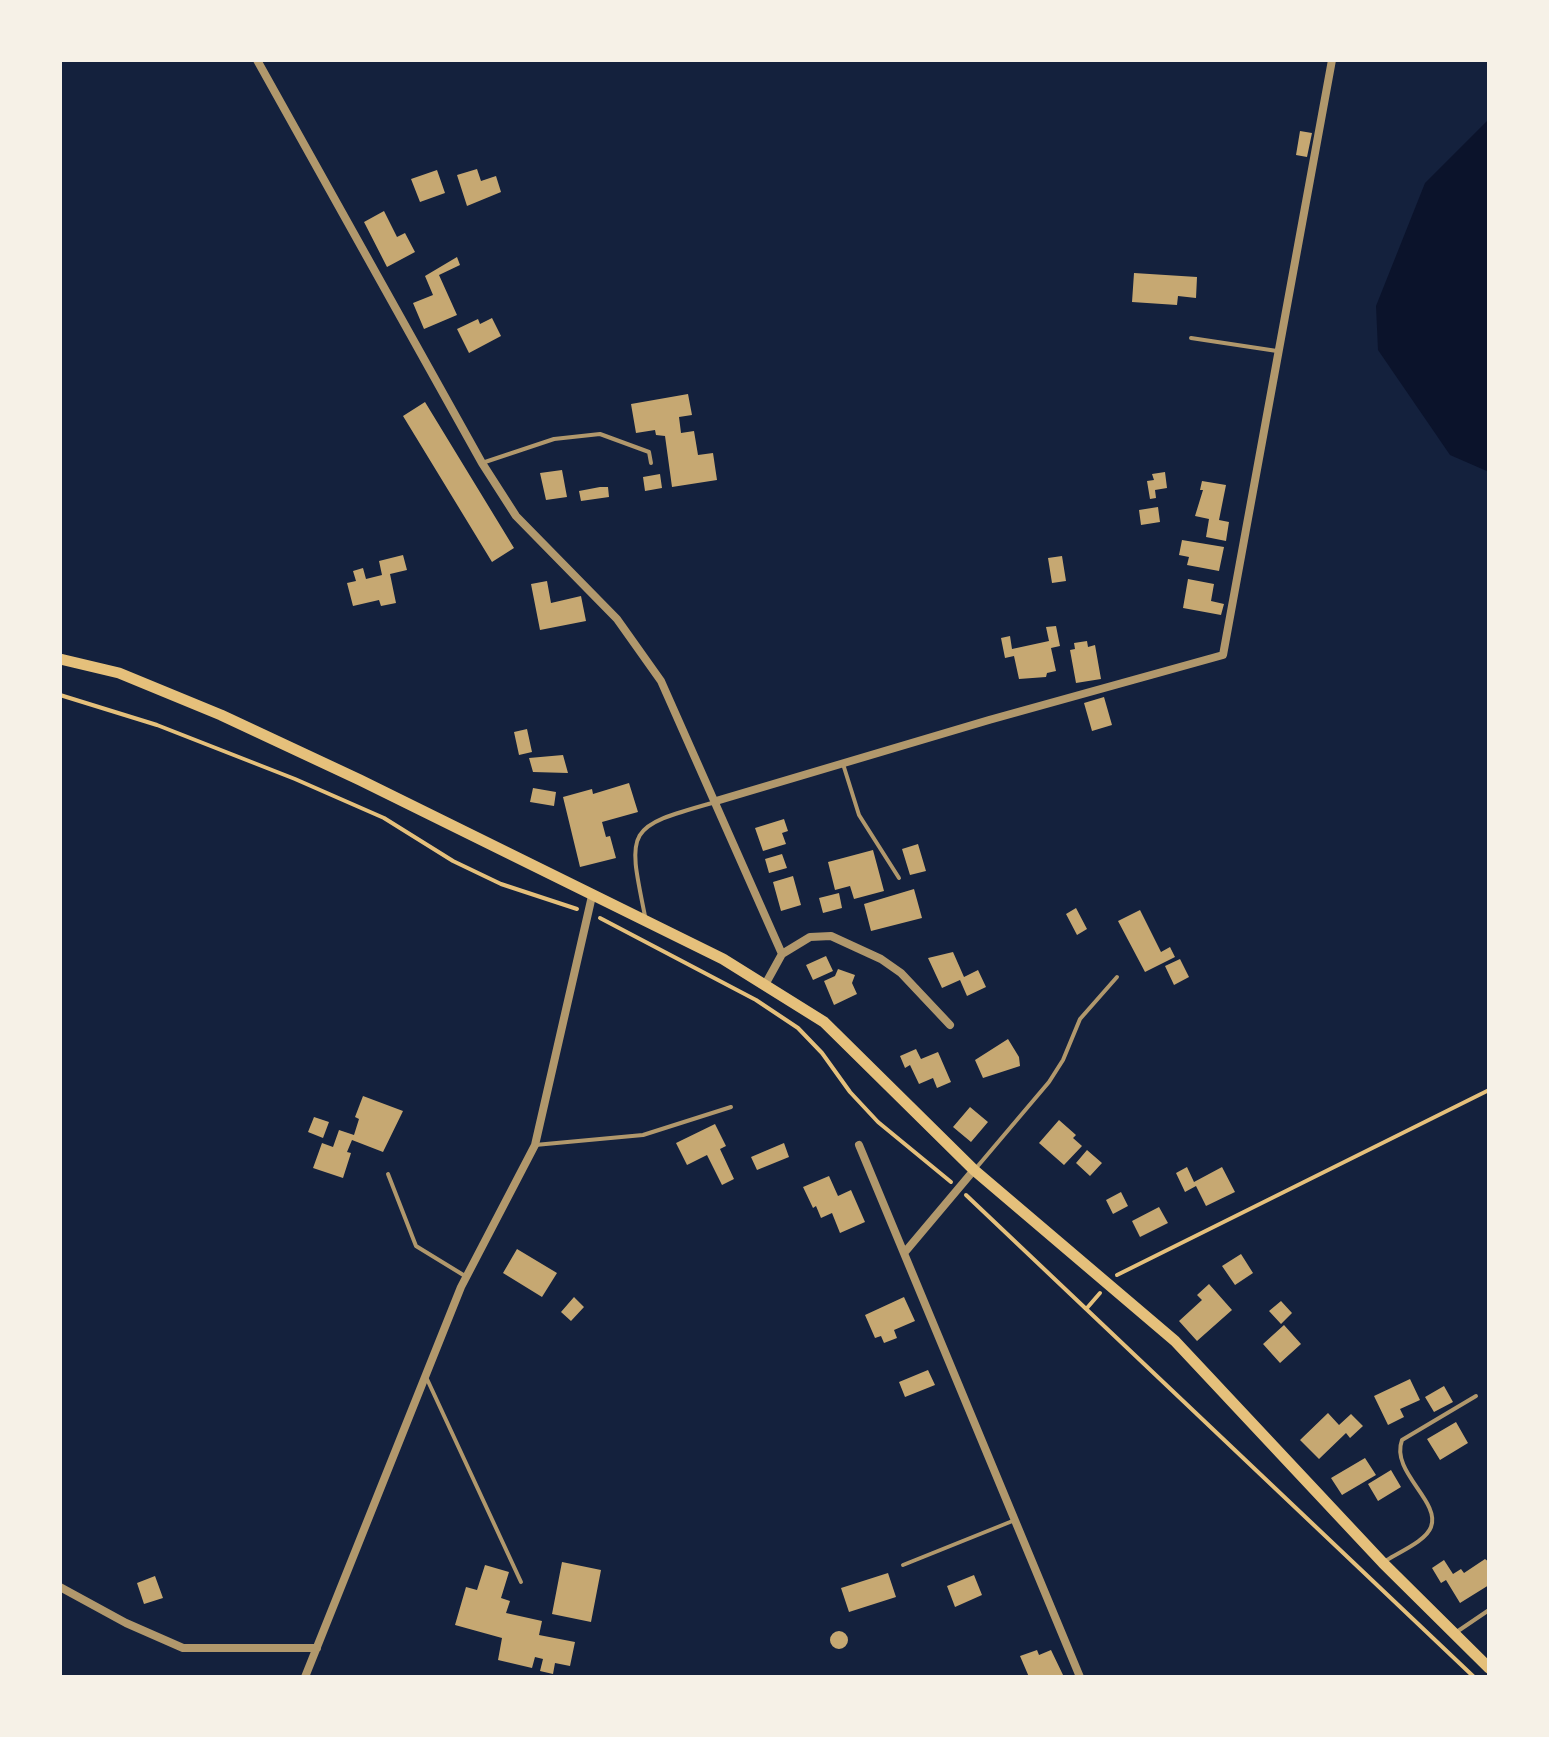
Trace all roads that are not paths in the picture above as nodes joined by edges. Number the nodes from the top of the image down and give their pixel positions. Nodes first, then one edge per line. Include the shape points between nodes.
1 (256, 60) edge
2 (1332, 60) edge
3 (1191, 338) dead end
4 (1277, 350) junction
5 (482, 463) junction
6 (651, 464) dead end
7 (60, 659) edge
8 (843, 764) junction
9 (716, 802) junction
10 (899, 878) dead end
11 (592, 896) junction
12 (646, 921) junction
13 (782, 954) junction
14 (1117, 977) dead end
15 (766, 983) junction
16 (950, 1025) dead end
17 (731, 1107) dead end
18 (535, 1145) junction
19 (859, 1145) dead end
20 (974, 1170) junction
21 (388, 1174) dead end
22 (905, 1252) junction
23 (466, 1277) junction
24 (426, 1379) junction
25 (1476, 1396) dead end
26 (1015, 1520) junction
27 (1383, 1563) junction
28 (904, 1565) dead end
29 (521, 1582) dead end
30 (60, 1587) edge
31 (1489, 1610) edge
32 (1454, 1633) junction
33 (317, 1648) junction
34 (1489, 1668) edge
35 (305, 1677) edge
36 (1080, 1677) edge

1 - 5 street
2 - 4 street
3 - 4 lane
4 - 8 street via 1224,655
5 - 6 lane via 554,439 600,434 649,452
5 - 9 street via 516,516 617,619 661,681
7 - 11 main road via 119,673 220,716
8 - 9 street
8 - 10 lane via 859,816
9 - 12 lane via 654,819 640,834 633,858
9 - 13 street
11 - 12 main road
11 - 18 street
12 - 15 main road
13 - 15 street
13 - 16 street via 810,937 832,936 901,973
14 - 20 lane via 1080,1019 1050,1082
15 - 20 main road via 824,1022
17 - 18 lane via 643,1135
18 - 23 street
19 - 22 street
20 - 22 street
20 - 27 main road via 1174,1341
21 - 23 lane via 416,1246
22 - 26 street
23 - 24 street
24 - 29 lane
24 - 33 street
25 - 27 lane via 1402,1440 1402,1464 1432,1513 1432,1526
26 - 28 lane
26 - 36 street
27 - 32 main road
30 - 33 street via 183,1648
31 - 32 lane
32 - 34 main road
33 - 35 street

